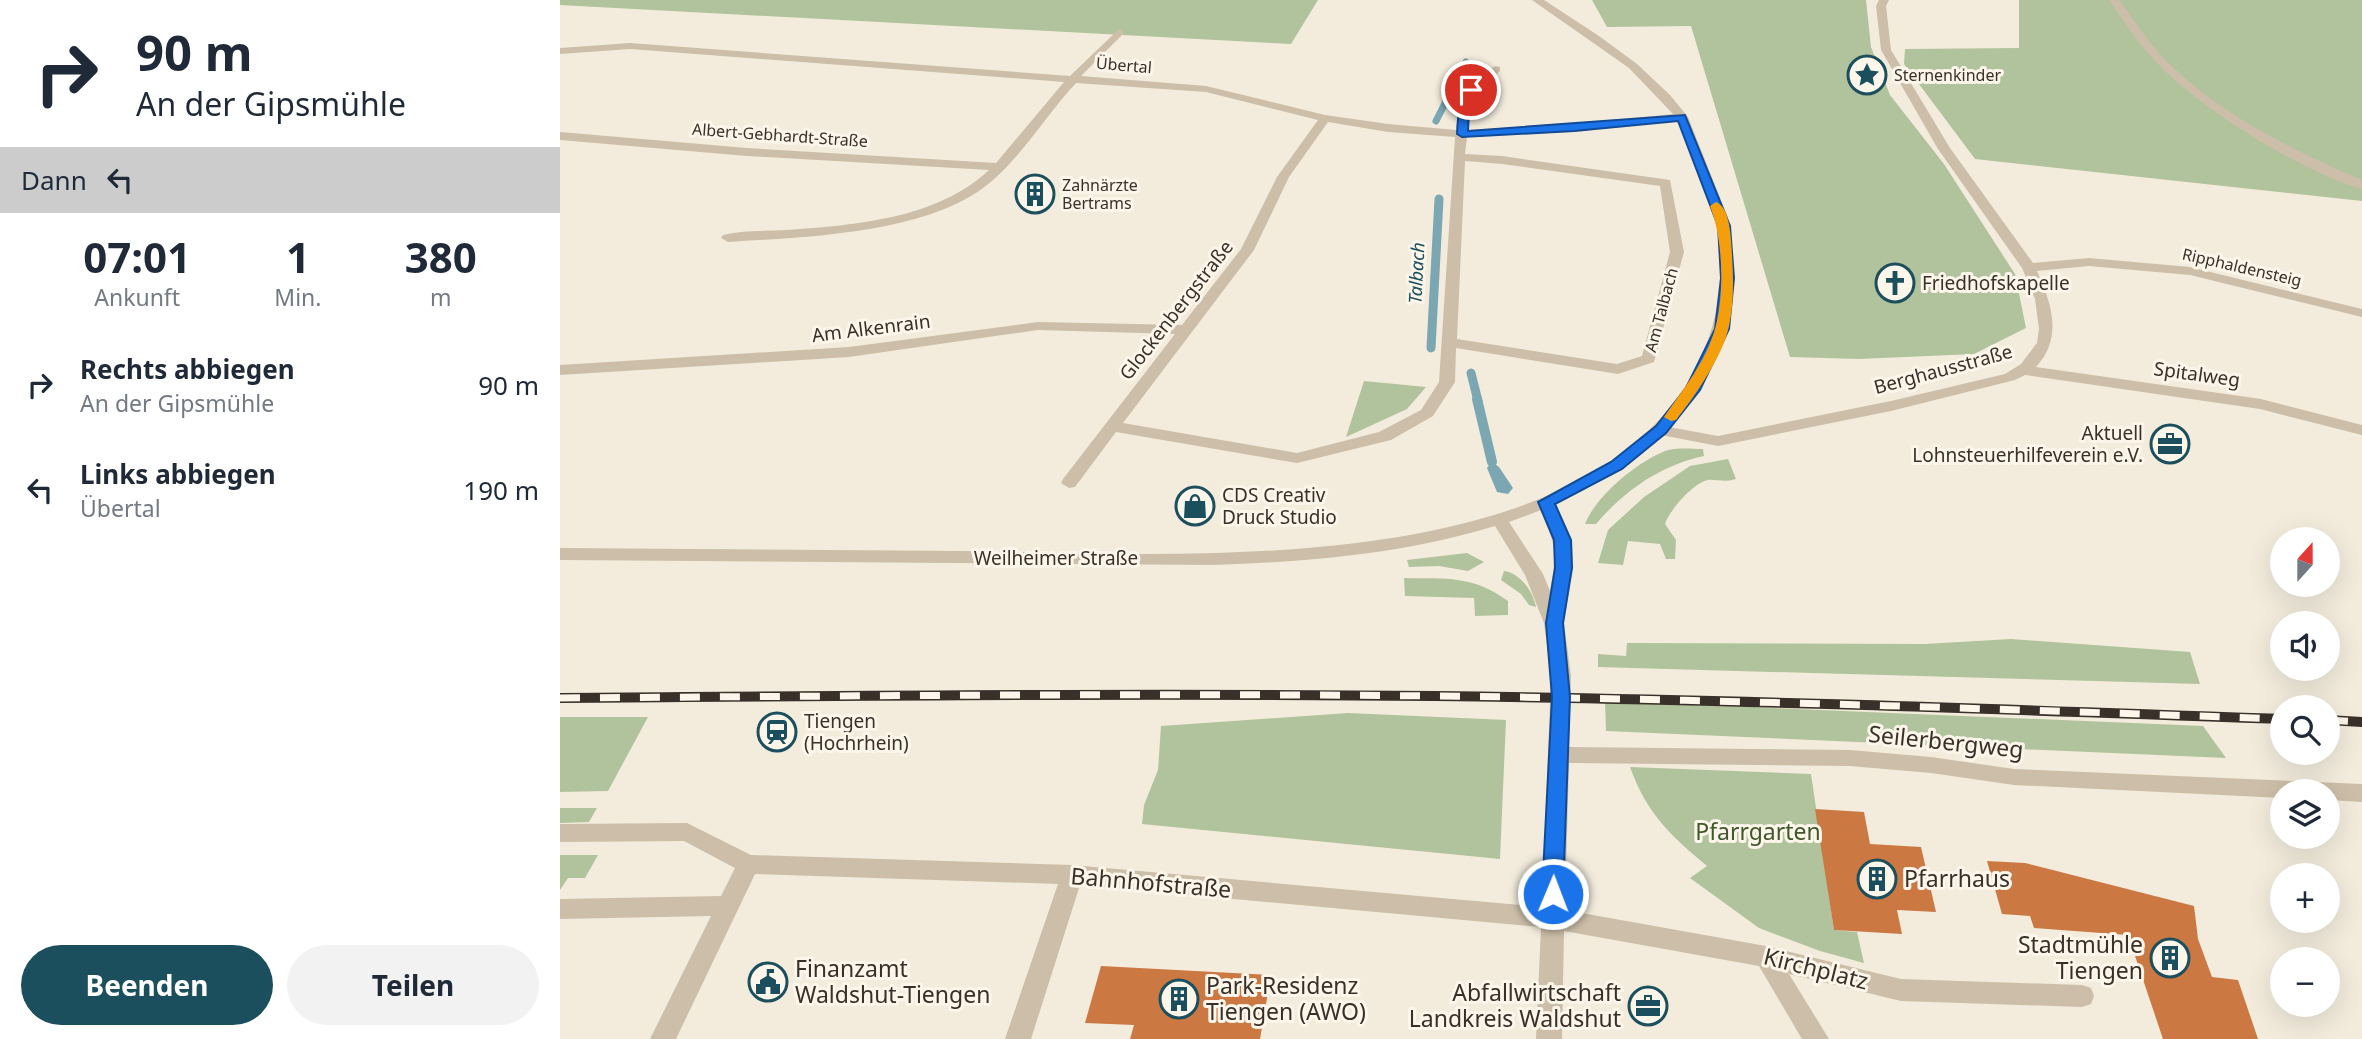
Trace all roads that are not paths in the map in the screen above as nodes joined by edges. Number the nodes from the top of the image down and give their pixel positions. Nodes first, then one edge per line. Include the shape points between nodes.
1 (1537, 0) edge
2 (1884, 0) edge
3 (2114, 0) edge
4 (1119, 32) dead end
5 (560, 51) edge
6 (1496, 69) dead end
7 (1073, 77) junction
8 (1682, 117) junction
9 (1325, 118) junction
10 (1462, 134) junction
11 (560, 136) edge
12 (1459, 157) junction
13 (998, 167) junction
14 (2362, 185) edge
15 (728, 238) dead end
16 (2029, 268) junction
17 (2362, 313) edge
18 (1185, 331) junction
19 (1448, 342) junction
20 (560, 370) edge
21 (2025, 370) junction
22 (1110, 426) junction
23 (1661, 429) junction
24 (2362, 430) edge
25 (1069, 483) dead end
26 (1546, 502) junction
27 (1498, 518) junction
28 (560, 554) edge
29 (1554, 623) junction
30 (1560, 755) junction
31 (2270, 788) edge
32 (2340, 792) edge
33 (2362, 793) edge
34 (560, 833) edge
35 (748, 864) junction
36 (1072, 875) junction
37 (726, 906) junction
38 (560, 909) edge
39 (1552, 918) junction
40 (1766, 957) junction
41 (2082, 996) dead end
42 (663, 1039) edge
43 (1018, 1039) edge
44 (1549, 1039) edge
45 (1816, 1039) edge

1 - 8 street, Weilheimer Straße via 1649,79
2 - 16 street, Berghausstraße via 1886,50 1944,149
3 - 14 street via 2158,58 2214,106 2294,155
4 - 7 street
5 - 7 street, Übertal via 630,46
6 - 10 street via 1471,90
7 - 9 street, Übertal via 1206,89
7 - 13 street
8 - 10 street, Übertal
8 - 23 street, Weilheimer Straße via 1724,226 1727,299 1722,329 1710,357 1693,390
9 - 10 street, Übertal
9 - 18 street, Glockenbergstraße via 1283,177 1247,250
10 - 12 street
11 - 13 street, Albert-Gebhardt-Straße
12 - 19 street
12 - 19 street, Am Talbach via 1665,183 1677,252 1649,359 1618,369
13 - 15 street via 957,198 907,215 816,232
16 - 17 street, Ripphaldensteig via 2090,262 2190,271
16 - 21 street, Berghausstraße via 2048,321 2043,346
18 - 20 street, Am Alkenrain via 1038,326 849,352
18 - 22 street, Glockenbergstraße
19 - 22 street via 1447,382 1427,413 1385,436 1297,458
21 - 23 street, Berghausstraße via 1966,388 1718,441
21 - 24 street, Spitalweg via 2261,404
22 - 25 street, Glockenbergstraße
23 - 26 street, Weilheimer Straße via 1616,465
26 - 27 street, Weilheimer Straße
26 - 29 street via 1563,540
27 - 28 street, Weilheimer Straße via 1392,546 1283,557
27 - 29 street via 1534,573
29 - 30 street via 1561,676
30 - 31 street, Seilerbergweg via 1850,758 2014,777
30 - 39 street
32 - 33 street, Seilerbergweg
34 - 35 street, Bahnhofstraße via 687,832
35 - 36 street, Bahnhofstraße
35 - 37 street
36 - 39 street, Bahnhofstraße
36 - 43 street
37 - 38 street
37 - 42 street
39 - 40 street, Kirchplatz
39 - 44 street
40 - 41 street, Kirchplatz via 1901,990
40 - 45 street

